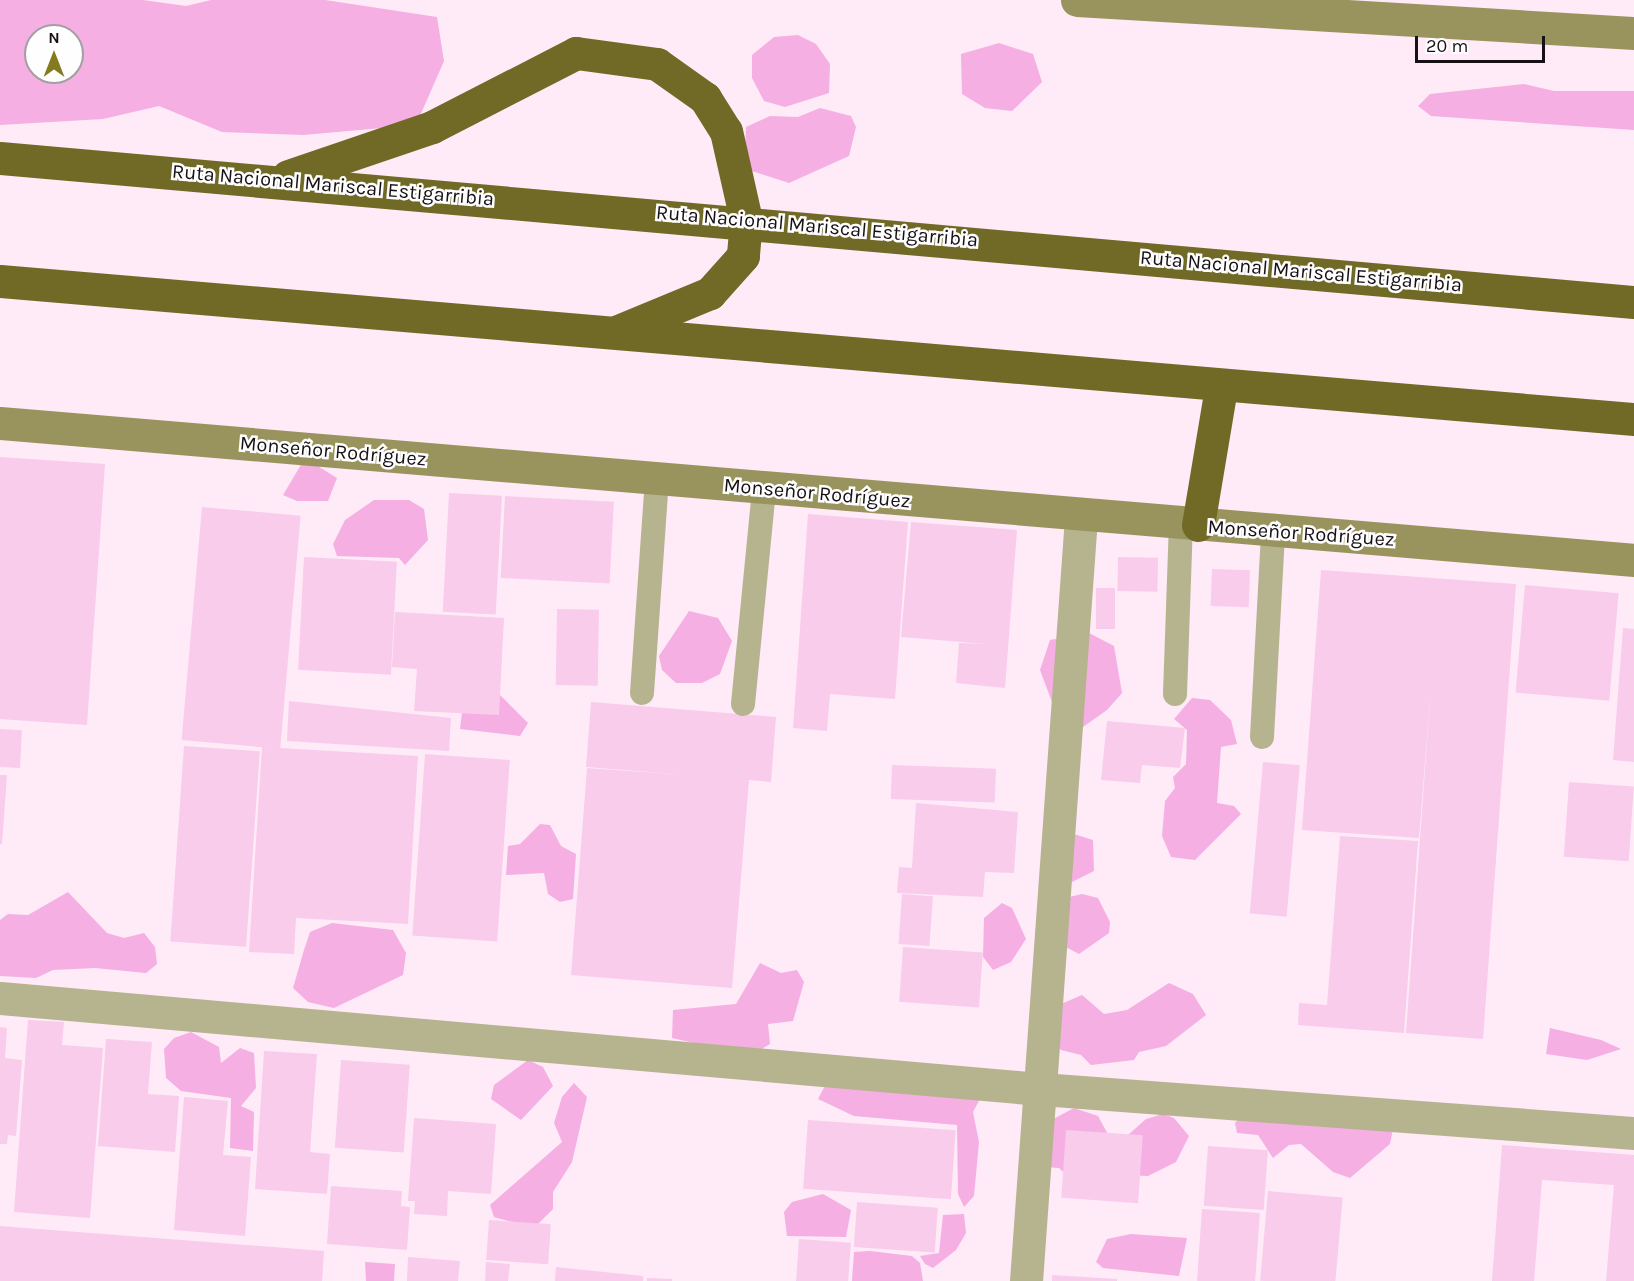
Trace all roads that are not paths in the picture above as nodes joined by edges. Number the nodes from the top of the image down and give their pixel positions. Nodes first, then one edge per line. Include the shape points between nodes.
1 (1077, 0) edge
2 (1634, 33) edge
3 (0, 158) edge
4 (274, 180) junction
5 (746, 220) junction
6 (0, 281) edge
7 (1634, 302) edge
8 (611, 334) junction
9 (1221, 387) junction
10 (1634, 419) edge
11 (0, 423) edge
12 (657, 479) junction
13 (764, 488) junction
14 (1081, 517) junction
15 (1190, 525) junction
16 (1273, 531) junction
17 (1634, 560) edge
18 (642, 693) dead end
19 (1175, 693) dead end
20 (743, 704) dead end
21 (1262, 737) dead end
22 (0, 998) edge
23 (1041, 1089) junction
24 (1634, 1133) edge
25 (1026, 1281) edge

1 - 2 street
3 - 4 highway, Ruta Nacional Mariscal Estigarribia
4 - 5 highway, Ruta Nacional Mariscal Estigarribia
4 - 5 highway via 432,128 576,53 617,54 657,64 705,98 726,131
5 - 7 highway, Ruta Nacional Mariscal Estigarribia
5 - 8 highway via 743,256 710,293
6 - 8 highway
8 - 9 highway
9 - 10 highway
9 - 15 highway
11 - 12 street, Monseñor Rodríguez
12 - 13 street, Monseñor Rodríguez
12 - 18 lane
13 - 14 street, Monseñor Rodríguez
13 - 20 lane
14 - 15 street, Monseñor Rodríguez
14 - 23 street
15 - 16 street, Monseñor Rodríguez
15 - 19 lane
16 - 17 street, Monseñor Rodríguez
16 - 21 lane
22 - 23 street
23 - 24 street
23 - 25 street

